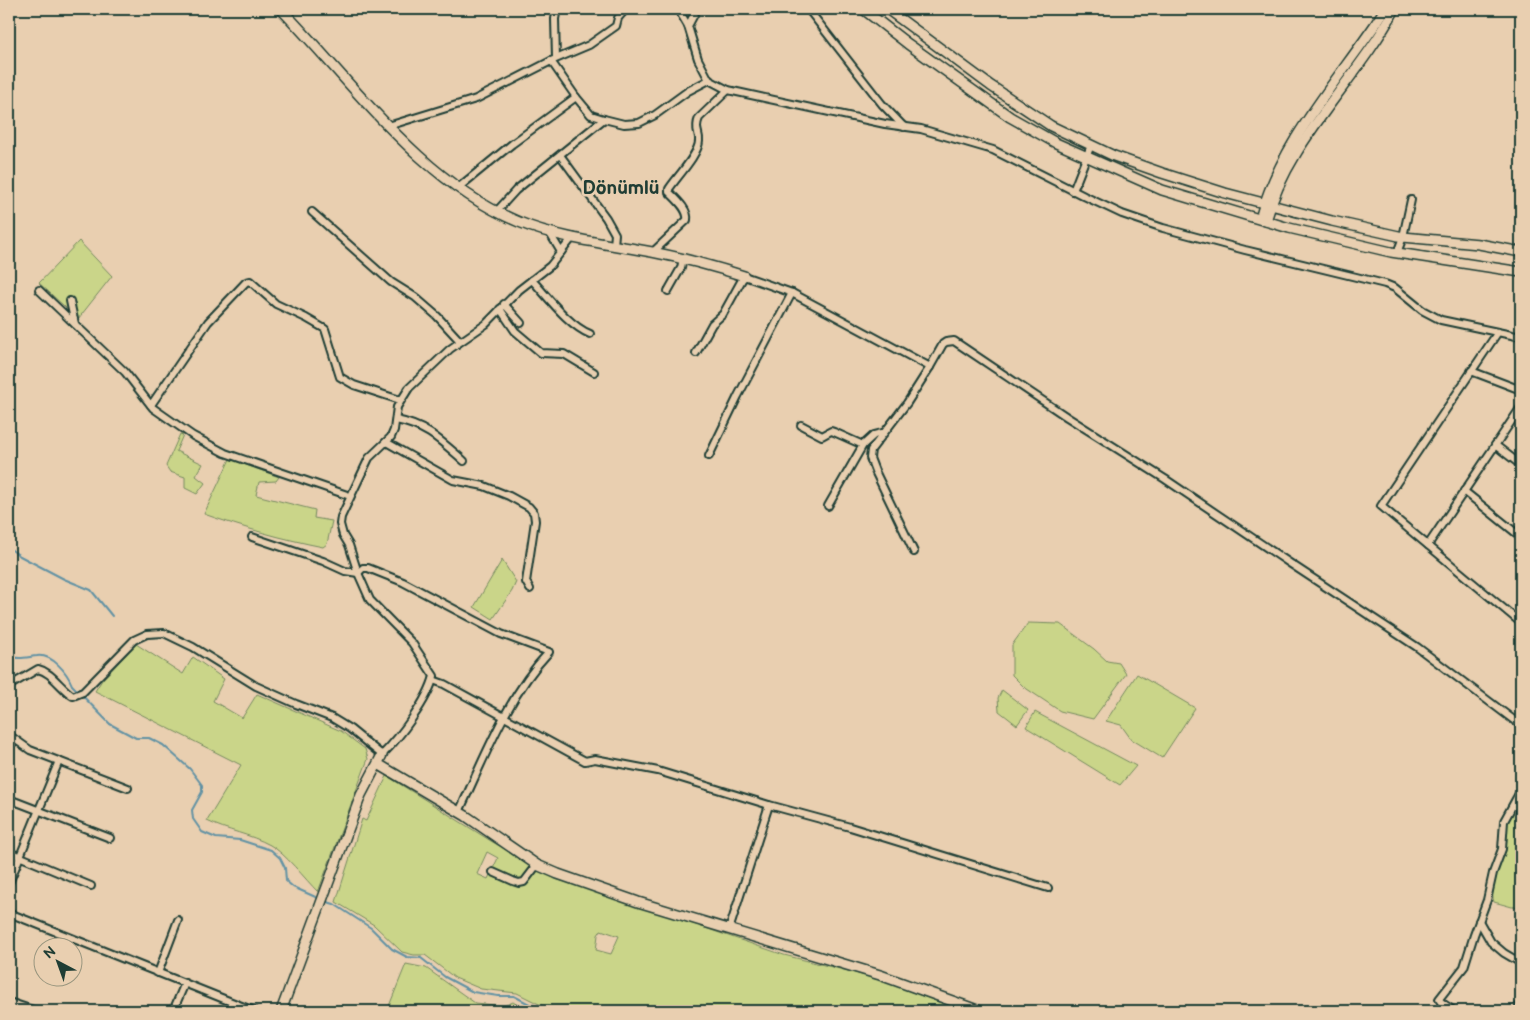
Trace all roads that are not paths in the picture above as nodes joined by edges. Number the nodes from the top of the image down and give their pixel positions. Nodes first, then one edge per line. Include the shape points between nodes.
1 (282, 9) edge
2 (557, 9) edge
3 (626, 9) edge
4 (678, 9) edge
5 (697, 9) edge
6 (808, 9) edge
7 (863, 9) edge
8 (887, 9) edge
9 (1385, 9) edge
10 (1395, 9) edge
11 (688, 26) junction
12 (553, 60) junction
13 (709, 80) junction
14 (728, 90) junction
15 (576, 97) junction
16 (604, 119) junction
17 (388, 126) junction
18 (904, 127) junction
19 (1091, 145) junction
20 (560, 155) junction
21 (1086, 157) junction
22 (458, 188) junction
23 (1073, 191) junction
24 (1411, 200) dead end
25 (1267, 204) junction
26 (312, 212) dead end
27 (496, 212) junction
28 (1263, 220) junction
29 (548, 231) junction
30 (573, 237) junction
31 (1404, 237) junction
32 (614, 245) junction
33 (561, 252) junction
34 (653, 252) junction
35 (1521, 252) edge
36 (1397, 253) junction
37 (683, 258) junction
38 (1521, 272) edge
39 (744, 276) junction
40 (532, 280) junction
41 (39, 290) dead end
42 (668, 291) dead end
43 (792, 293) junction
44 (70, 301) dead end
45 (502, 306) junction
46 (521, 323) dead end
47 (75, 324) junction
48 (1498, 332) junction
49 (590, 334) dead end
50 (1521, 337) edge
51 (460, 341) junction
52 (696, 353) dead end
53 (930, 367) junction
54 (1472, 371) junction
55 (594, 372) dead end
56 (1521, 390) edge
57 (400, 400) junction
58 (151, 405) junction
59 (1521, 406) edge
60 (396, 420) junction
61 (801, 425) dead end
62 (883, 433) junction
63 (386, 442) junction
64 (863, 445) junction
65 (1495, 445) junction
66 (709, 456) dead end
67 (464, 461) dead end
68 (1521, 465) edge
69 (1464, 491) junction
70 (350, 496) junction
71 (828, 506) dead end
72 (252, 537) dead end
73 (1521, 537) edge
74 (1428, 545) junction
75 (914, 552) dead end
76 (358, 573) junction
77 (530, 589) dead end
78 (1521, 623) edge
79 (433, 680) junction
80 (9, 686) edge
81 (504, 717) junction
82 (1521, 725) edge
83 (9, 735) edge
84 (380, 759) junction
85 (59, 762) junction
86 (128, 788) dead end
87 (1521, 790) edge
88 (9, 799) edge
89 (770, 805) junction
90 (39, 810) junction
91 (459, 812) junction
92 (110, 838) dead end
93 (9, 852) edge
94 (20, 857) junction
95 (537, 865) junction
96 (493, 872) dead end
97 (9, 883) edge
98 (91, 886) dead end
99 (1048, 888) dead end
100 (9, 913) edge
101 (178, 920) dead end
102 (1479, 921) junction
103 (729, 930) junction
104 (1521, 963) edge
105 (158, 973) junction
106 (185, 984) junction
107 (9, 1002) edge
108 (36, 1011) edge
109 (173, 1011) edge
110 (254, 1011) edge
111 (281, 1011) edge
112 (980, 1011) edge
113 (1454, 1011) edge

1 - 17 street
2 - 12 street
3 - 12 street via 616,26 605,35
4 - 11 street
5 - 11 street
6 - 18 street via 882,104
7 - 21 street via 1010,116
8 - 19 street via 1051,126
9 - 25 street via 1292,142 1277,170
10 - 25 street via 1294,157
11 - 13 street via 698,59
12 - 15 street
12 - 17 street via 476,99
13 - 14 street
13 - 16 street via 639,123 624,124
14 - 18 street
14 - 34 street via 699,118 697,130 700,141 669,189 686,211 688,220
15 - 16 street via 591,114
15 - 22 street
16 - 20 street
17 - 22 street
18 - 23 street via 993,150
19 - 21 street
19 - 25 street via 1162,173
20 - 27 street via 516,190
20 - 32 street via 606,218 615,234
21 - 23 street
21 - 28 street via 1162,190
22 - 27 street
23 - 48 street via 1122,214 1163,228 1385,284 1441,320
24 - 31 street
25 - 28 street
25 - 31 street
26 - 51 street via 391,282 437,316
27 - 29 street
28 - 36 street
29 - 30 street
29 - 33 street
30 - 32 street
30 - 33 street
31 - 35 street via 1479,244
31 - 36 street
32 - 34 street
33 - 40 street
34 - 37 street
36 - 38 street
37 - 39 street
37 - 42 street
39 - 43 street
39 - 52 street
40 - 45 street
40 - 49 street via 562,312
41 - 47 street
43 - 53 street
43 - 66 street
44 - 47 street
45 - 46 street
45 - 51 street via 486,324
45 - 55 street via 515,331 541,353 564,354
47 - 58 street via 125,372
48 - 50 street
48 - 54 street
51 - 57 street via 423,373
53 - 62 street
53 - 82 street via 946,342 954,341 1417,647
54 - 56 street
54 - 74 street via 1381,506
57 - 58 street via 340,377 325,329 276,304 250,281 208,322
57 - 60 street
58 - 70 street via 193,436 225,453
59 - 65 street
60 - 63 street
60 - 67 street via 424,429
61 - 64 street via 822,436 831,431
62 - 64 street
62 - 75 street via 871,450 870,458
63 - 70 street via 369,458
63 - 77 street via 453,480 492,489 532,510 536,521 526,582
64 - 71 street
65 - 68 street
65 - 69 street
69 - 73 street
69 - 74 street
70 - 76 street via 340,524
72 - 76 street
74 - 78 street
76 - 79 street via 370,600 412,643 430,667
76 - 81 street via 368,568 403,582 501,634 549,652
79 - 81 street
79 - 84 street via 395,742
80 - 84 street via 38,669 45,670 73,696 83,692 134,640 147,634 164,633 256,686 332,718 350,729
81 - 89 street via 585,761 595,759 658,771
81 - 91 street
83 - 85 street via 30,750
84 - 91 street
84 - 111 street via 361,795
85 - 86 street
85 - 90 street
87 - 102 street via 1504,821 1502,849
88 - 90 street
89 - 99 street via 850,826
89 - 103 street
90 - 92 street
90 - 94 street
91 - 95 street
93 - 94 street
94 - 97 street
94 - 98 street
95 - 96 street via 524,882
95 - 103 street via 638,902
100 - 105 street
101 - 105 street
102 - 104 street via 1491,942
102 - 113 street via 1464,967 1438,999
103 - 112 street via 880,975
105 - 106 street
106 - 109 street
106 - 110 street
107 - 108 street

